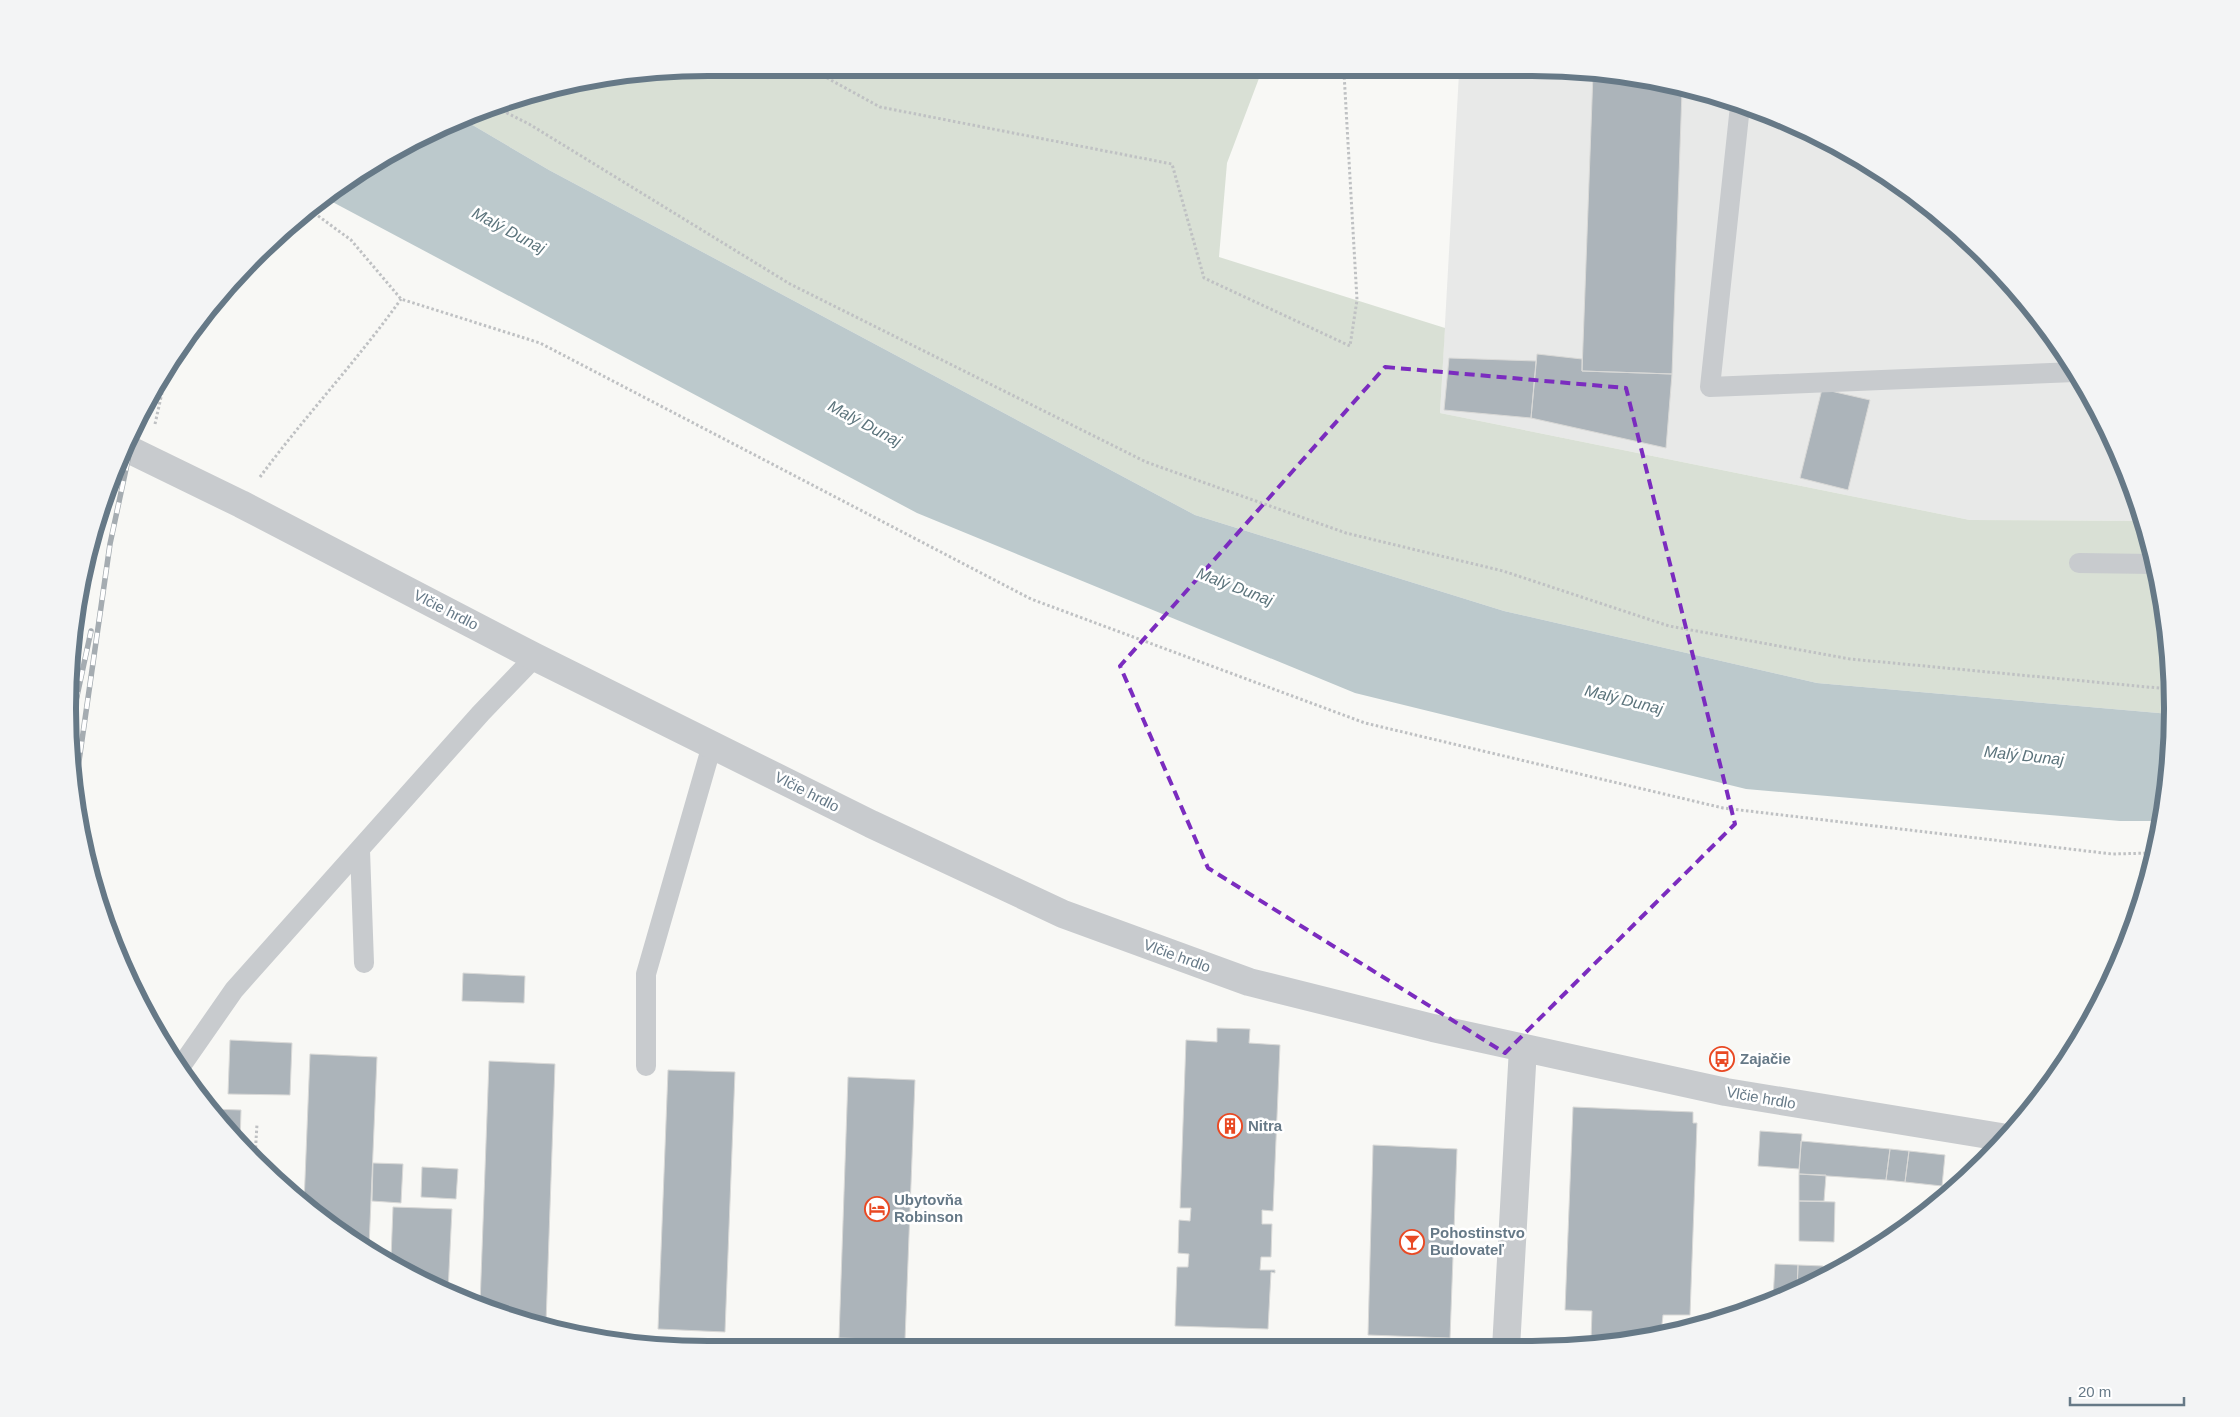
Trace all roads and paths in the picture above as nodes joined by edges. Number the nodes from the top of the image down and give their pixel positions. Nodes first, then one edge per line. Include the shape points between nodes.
1 (823, 76) edge
2 (1344, 76) edge
3 (503, 111) edge
4 (1739, 112) edge
5 (315, 214) edge
6 (400, 299) junction
7 (2067, 372) edge
8 (154, 404) edge
9 (137, 453) edge
10 (240, 504) junction
11 (2079, 563) dead end
12 (2147, 564) edge
13 (535, 656) junction
14 (2163, 687) edge
15 (712, 745) junction
16 (360, 850) junction
17 (2147, 853) edge
18 (364, 963) dead end
19 (1523, 1048) junction
20 (184, 1062) edge
21 (646, 1066) dead end
22 (257, 1124) dead end
23 (1996, 1137) edge
24 (255, 1150) edge
25 (1506, 1341) edge

1 - 2 path via 880,107 1172,164 1204,278 1350,346 1358,300
3 - 14 path via 790,284 1146,462 1346,533 1503,571 1669,626 1850,659
4 - 7 lane via 1710,387
5 - 6 path via 351,240
6 - 10 path via 378,332 290,437
6 - 17 path via 540,343 1031,599 1365,723 1724,808 2112,854
8 - 9 path
9 - 10 street, Vlčie hrdlo
10 - 13 street, Vlčie hrdlo
11 - 12 lane
13 - 15 street, Vlčie hrdlo
13 - 16 lane
15 - 19 street, Vlčie hrdlo via 1063,914 1249,982
15 - 21 lane via 646,974
16 - 18 lane
16 - 20 lane via 234,990
19 - 23 street, Vlčie hrdlo via 1726,1092
19 - 25 street
22 - 24 path

